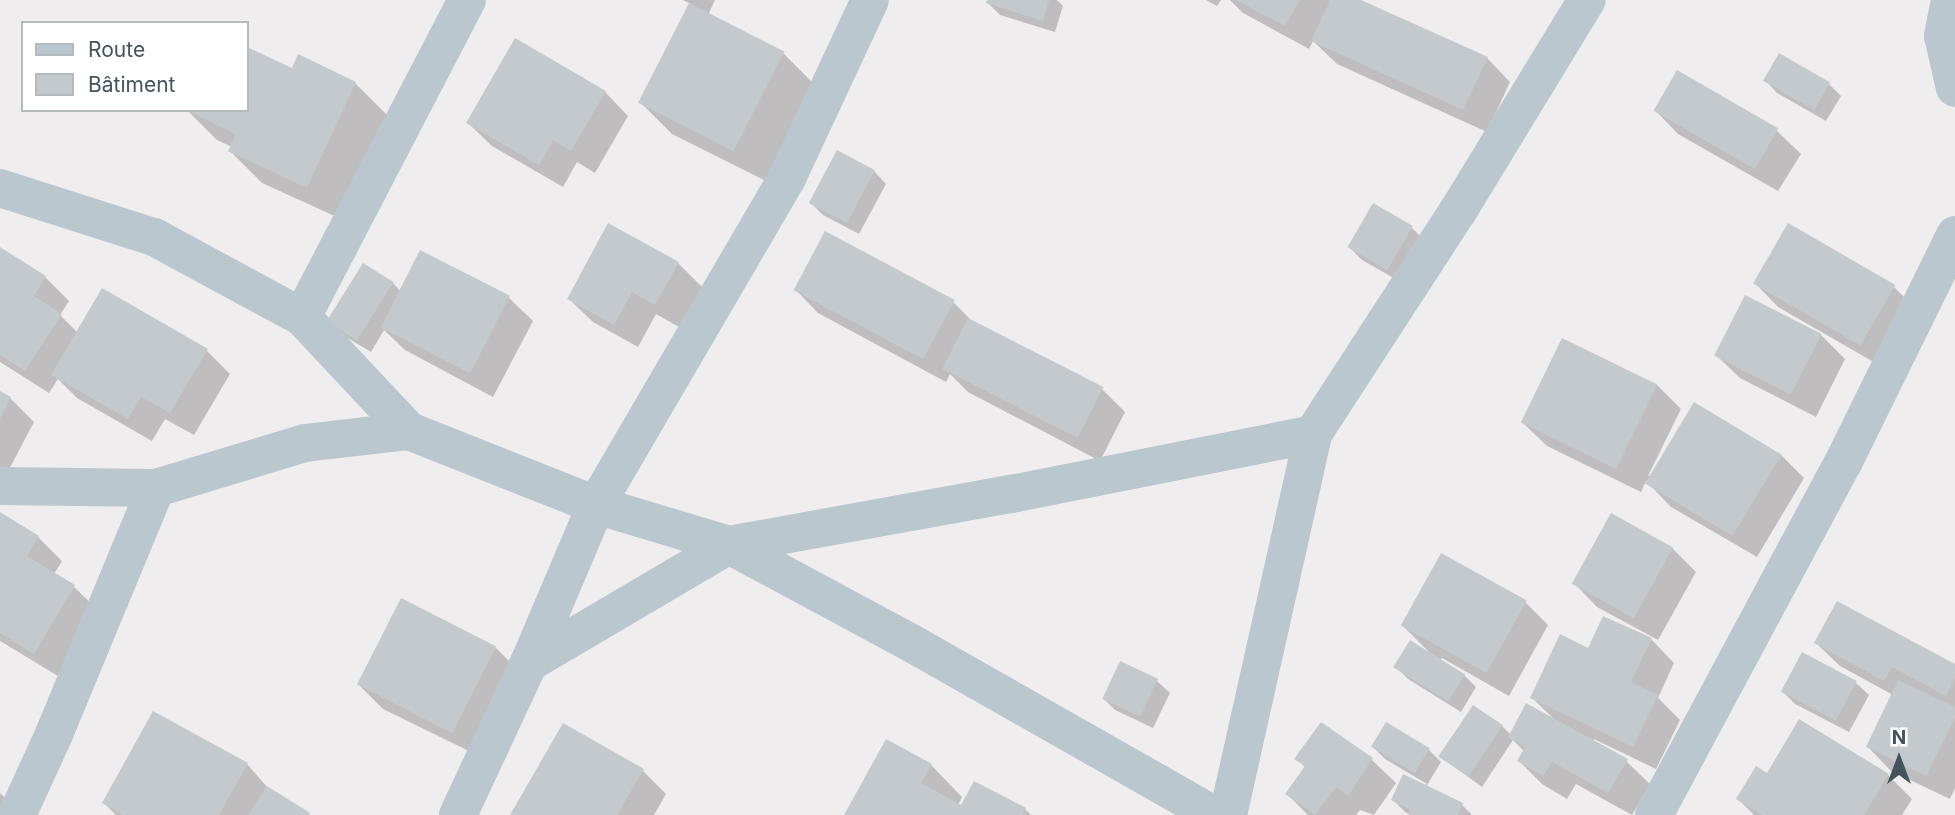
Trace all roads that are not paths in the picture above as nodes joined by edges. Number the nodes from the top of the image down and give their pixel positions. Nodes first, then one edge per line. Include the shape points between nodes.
1 (467, 0) edge
2 (870, 0) edge
3 (1587, 0) edge
4 (1950, 0) edge
5 (1955, 88) edge
6 (0, 188) edge
7 (1955, 234) edge
8 (302, 317) junction
9 (409, 431) junction
10 (1313, 434) junction
11 (0, 486) edge
12 (156, 488) junction
13 (596, 505) junction
14 (729, 545) junction
15 (529, 663) junction
16 (17, 815) edge
17 (458, 815) edge
18 (1214, 815) edge
19 (1228, 815) edge
20 (1654, 815) edge

1 - 8 street
2 - 13 street via 787,178
3 - 10 street via 1458,211
4 - 5 street via 1943,36
6 - 8 street via 154,237
7 - 20 street via 1843,463
8 - 9 street
9 - 12 street via 305,443
9 - 13 street
10 - 14 street
10 - 19 street
11 - 12 street
12 - 16 street
13 - 14 street
13 - 15 street
14 - 15 street
14 - 18 street
15 - 17 street

